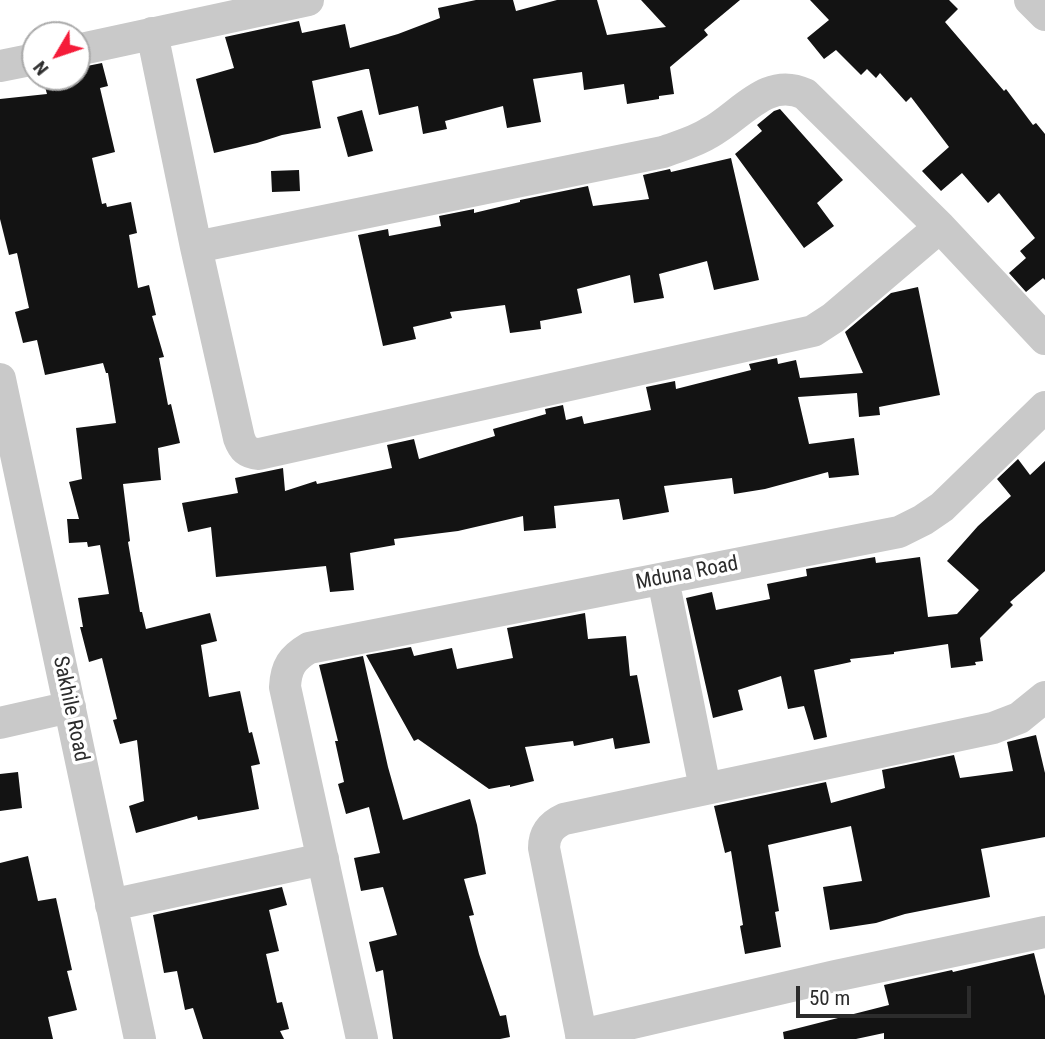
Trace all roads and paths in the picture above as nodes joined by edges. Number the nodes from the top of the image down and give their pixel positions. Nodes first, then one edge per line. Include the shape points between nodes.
1 (308, 0) edge
2 (1030, 0) edge
3 (1045, 15) edge
4 (152, 33) junction
5 (91, 47) edge
6 (21, 62) edge
7 (0, 66) edge
8 (940, 227) junction
9 (196, 247) junction
10 (1045, 339) edge
11 (0, 379) edge
12 (1045, 408) edge
13 (663, 579) junction
14 (1045, 697) edge
15 (70, 707) junction
16 (0, 723) edge
17 (705, 788) junction
18 (323, 859) junction
19 (111, 905) junction
20 (1045, 932) edge
21 (581, 1037) edge
22 (141, 1039) edge
23 (362, 1039) edge

1 - 4 street
2 - 3 street
4 - 5 street
4 - 9 street
6 - 7 street
8 - 9 street via 805,94 781,88 710,133 663,152
8 - 9 street via 813,331 259,454 245,450 239,438
8 - 10 street
11 - 15 street, Sakhile Road
12 - 13 street, Mduna Road via 942,507 899,532
13 - 17 street
13 - 18 street, Mduna Road via 309,648 290,662 285,687
14 - 17 street via 1018,718 993,728
15 - 16 street
15 - 19 street, Sakhile Road
17 - 21 street via 564,820 548,831 544,848
18 - 19 street
18 - 23 street
19 - 22 street, Sakhile Road
20 - 21 street

